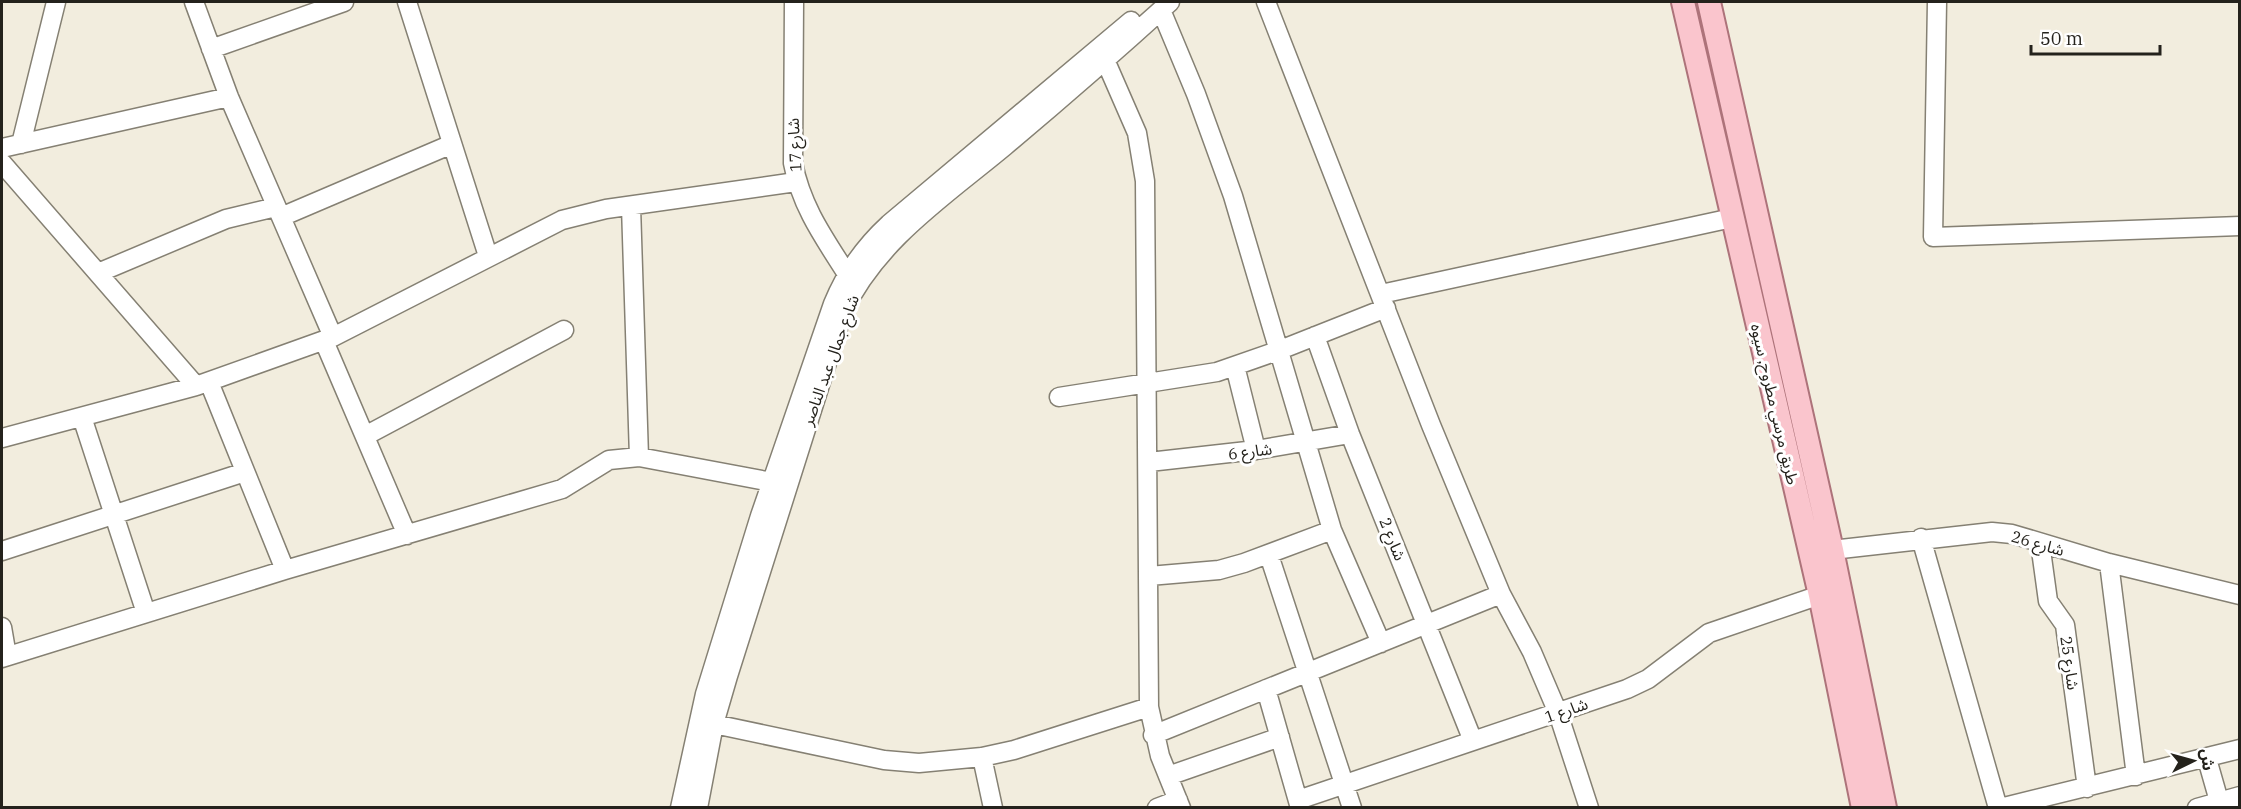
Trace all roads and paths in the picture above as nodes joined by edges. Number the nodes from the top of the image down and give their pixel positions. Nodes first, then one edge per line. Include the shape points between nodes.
1 (56, 2) edge
2 (194, 2) edge
3 (344, 2) edge
4 (407, 2) edge
5 (794, 2) edge
6 (1266, 2) edge
7 (1683, 2) edge
8 (1709, 2) edge
9 (1937, 2) edge
10 (1161, 4) edge
11 (211, 49) junction
12 (1106, 62) junction
13 (229, 97) junction
14 (21, 144) junction
15 (452, 144) junction
16 (2, 148) edge
17 (2, 163) edge
18 (796, 182) junction
19 (632, 206) junction
20 (279, 212) junction
21 (1732, 218) junction
22 (2240, 226) edge
23 (488, 256) junction
24 (98, 273) junction
25 (847, 274) junction
26 (1384, 301) junction
27 (564, 330) dead end
28 (1316, 336) junction
29 (328, 339) junction
30 (1281, 350) junction
31 (1235, 366) junction
32 (1148, 383) junction
33 (203, 384) junction
34 (1059, 397) dead end
35 (82, 417) junction
36 (1350, 434) junction
37 (365, 436) junction
38 (2, 438) edge
39 (1305, 443) junction
40 (1256, 450) junction
41 (639, 458) junction
42 (1149, 462) junction
43 (245, 472) junction
44 (772, 482) junction
45 (113, 514) junction
46 (768, 518) junction
47 (1332, 530) junction
48 (407, 534) junction
49 (1921, 538) junction
50 (2040, 543) junction
51 (1832, 550) junction
52 (2, 551) edge
53 (1269, 555) junction
54 (2109, 563) junction
55 (285, 570) junction
56 (1149, 576) junction
57 (1501, 594) junction
58 (1820, 595) junction
59 (2240, 595) edge
60 (146, 613) junction
61 (1427, 624) junction
62 (2, 627) edge
63 (1381, 643) junction
64 (4, 657) edge
65 (1309, 672) junction
66 (1266, 689) junction
67 (1149, 707) junction
68 (1558, 713) junction
69 (714, 724) junction
70 (1153, 735) junction
71 (1280, 736) junction
72 (1473, 741) junction
73 (2240, 749) edge
74 (982, 757) junction
75 (2207, 759) junction
76 (1168, 776) junction
77 (2136, 776) junction
78 (1344, 785) junction
79 (2087, 788) junction
80 (2240, 796) edge
81 (1179, 804) edge
82 (1299, 804) edge
83 (2221, 804) edge
84 (680, 807) edge
85 (698, 807) edge
86 (993, 807) edge
87 (1158, 807) edge
88 (1352, 807) edge
89 (1589, 807) edge
90 (1863, 807) edge
91 (1885, 807) edge
92 (1999, 807) edge
93 (2197, 807) edge

1 - 14 street
2 - 11 street
3 - 11 street
4 - 15 street
5 - 18 street, شارع 17 via 791,143
6 - 26 street
7 - 21 main road, طريق مرسي مطروح, سيوه
8 - 51 main road, طريق مرسي مطروح, سيوه
9 - 22 street via 1933,237
10 - 12 street, شارع جمال عبد الناصر
10 - 25 street, شارع جمال عبد الناصر via 889,224
10 - 30 street via 1219,155
11 - 13 street
12 - 32 street via 1129,110 1142,157
12 - 46 street, شارع جمال عبد الناصر via 896,238 865,272 843,312
13 - 14 street
13 - 20 street
14 - 16 street
15 - 20 street
15 - 23 street
17 - 24 street
18 - 19 street
18 - 25 street, شارع 17 via 811,219
19 - 23 street via 562,220
19 - 41 street
20 - 24 street via 217,222
20 - 29 street
21 - 26 street
21 - 58 main road, طريق مرسي مطروح, سيوه
23 - 29 street
24 - 33 street
25 - 44 street, شارع جمال عبد الناصر
26 - 28 street
26 - 57 street
27 - 37 street
28 - 30 street
28 - 36 street, شارع 2
29 - 33 street
29 - 37 street
30 - 31 street
30 - 39 street
31 - 32 street
31 - 40 street
32 - 34 street
32 - 42 street
33 - 35 street
33 - 43 street
35 - 38 street
35 - 45 street
36 - 39 street, شارع 6
36 - 61 street, شارع 2
37 - 48 street
39 - 40 street, شارع 6
39 - 47 street
40 - 42 street, شارع 6
41 - 44 street
41 - 48 street via 609,460 562,489
42 - 56 street
43 - 45 street
43 - 55 street
44 - 46 street, شارع جمال عبد الناصر
45 - 52 street
45 - 60 street
46 - 69 street, شارع جمال عبد الناصر
46 - 84 street, شارع جمال عبد الناصر via 701,711
47 - 53 street
47 - 63 street
48 - 55 street
49 - 50 street, شارع 26 via 1992,532
49 - 51 street, شارع 26
49 - 92 street
50 - 54 street, شارع 26
50 - 79 street, شارع 25 via 2048,601 2065,625
51 - 91 main road, طريق مرسي مطروح, سيوه
53 - 56 street via 1220,570
53 - 65 street
54 - 59 street, شارع 26
54 - 77 street
55 - 60 street
56 - 67 street
57 - 61 street
57 - 68 street
58 - 68 street, شارع 1 via 1709,633 1648,679
58 - 90 main road, طريق مرسي مطروح, سيوه
60 - 64 street
61 - 63 street
61 - 72 street, شارع 2
62 - 64 street
63 - 65 street
65 - 66 street
65 - 78 street
66 - 70 street
66 - 71 street
67 - 70 street
67 - 74 street
68 - 72 street, شارع 1
68 - 89 street
69 - 74 street via 884,760 920,763
69 - 85 street, شارع جمال عبد الناصر
70 - 76 street
71 - 76 street
71 - 82 street
72 - 78 street, شارع 1
73 - 75 street
74 - 86 street
75 - 77 street
75 - 83 street
76 - 81 street
77 - 79 street
78 - 82 street, شارع 1
78 - 88 street
79 - 92 street
80 - 83 street
81 - 87 street
83 - 93 street

